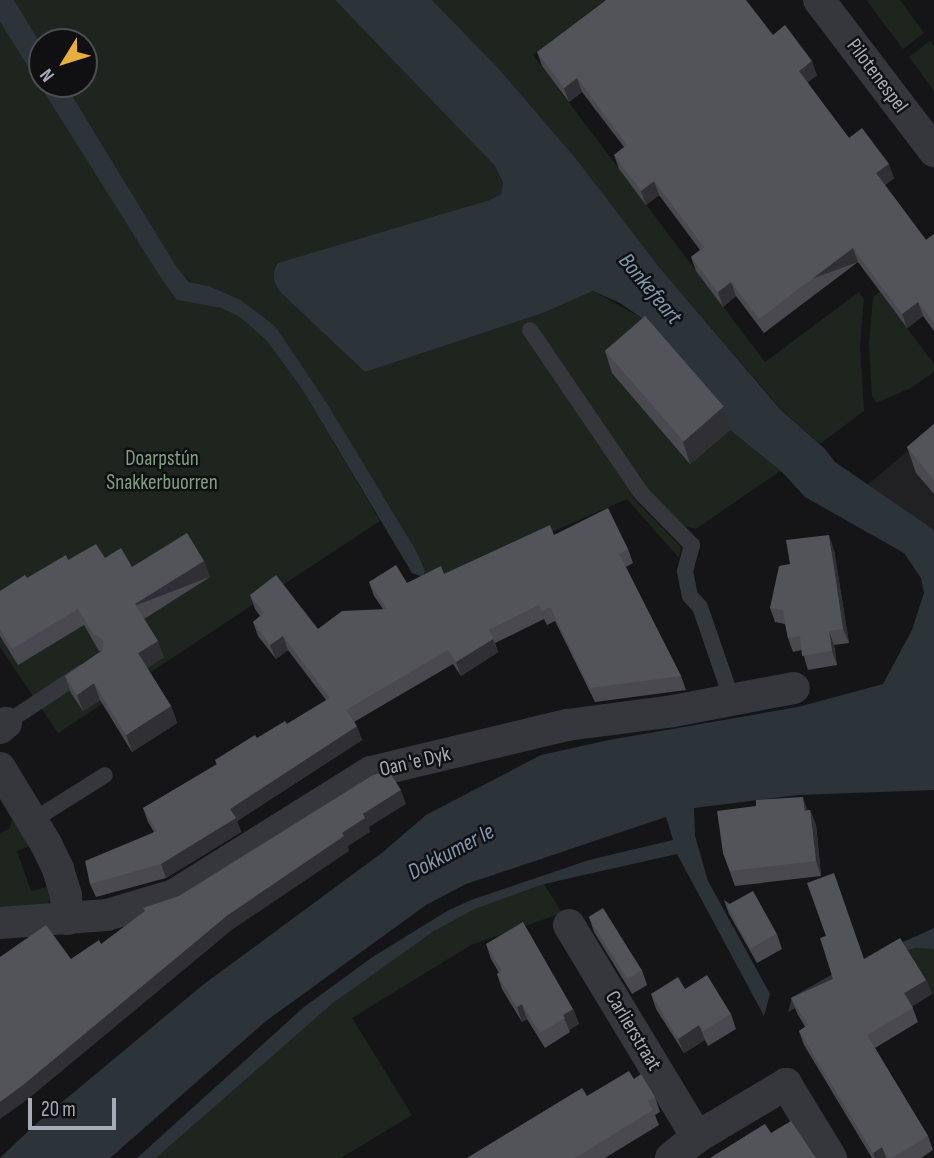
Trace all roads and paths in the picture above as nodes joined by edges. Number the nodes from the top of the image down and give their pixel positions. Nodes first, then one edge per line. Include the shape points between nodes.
1 (820, 0) edge
2 (934, 151) edge
3 (530, 330) dead end
4 (100, 661) edge
5 (794, 688) dead end
6 (732, 700) junction
7 (2, 722) edge
8 (0, 768) edge
9 (105, 775) dead end
10 (32, 821) junction
11 (67, 919) junction
12 (0, 923) edge
13 (569, 925) dead end
14 (697, 1137) junction
15 (671, 1158) edge
16 (831, 1158) edge

1 - 2 street, Pilotenespel
3 - 6 lane via 641,493 692,545 685,571 690,596 701,607
4 - 7 lane
5 - 6 street, Oan 'e Dyk
6 - 11 street, Oan 'e Dyk via 567,725 371,772 174,894 107,915
8 - 10 street
9 - 10 lane
10 - 11 street via 58,869
11 - 12 street, Oan 'e Dyk
13 - 14 street, Carlierstraat
14 - 15 street
14 - 16 street via 786,1084

